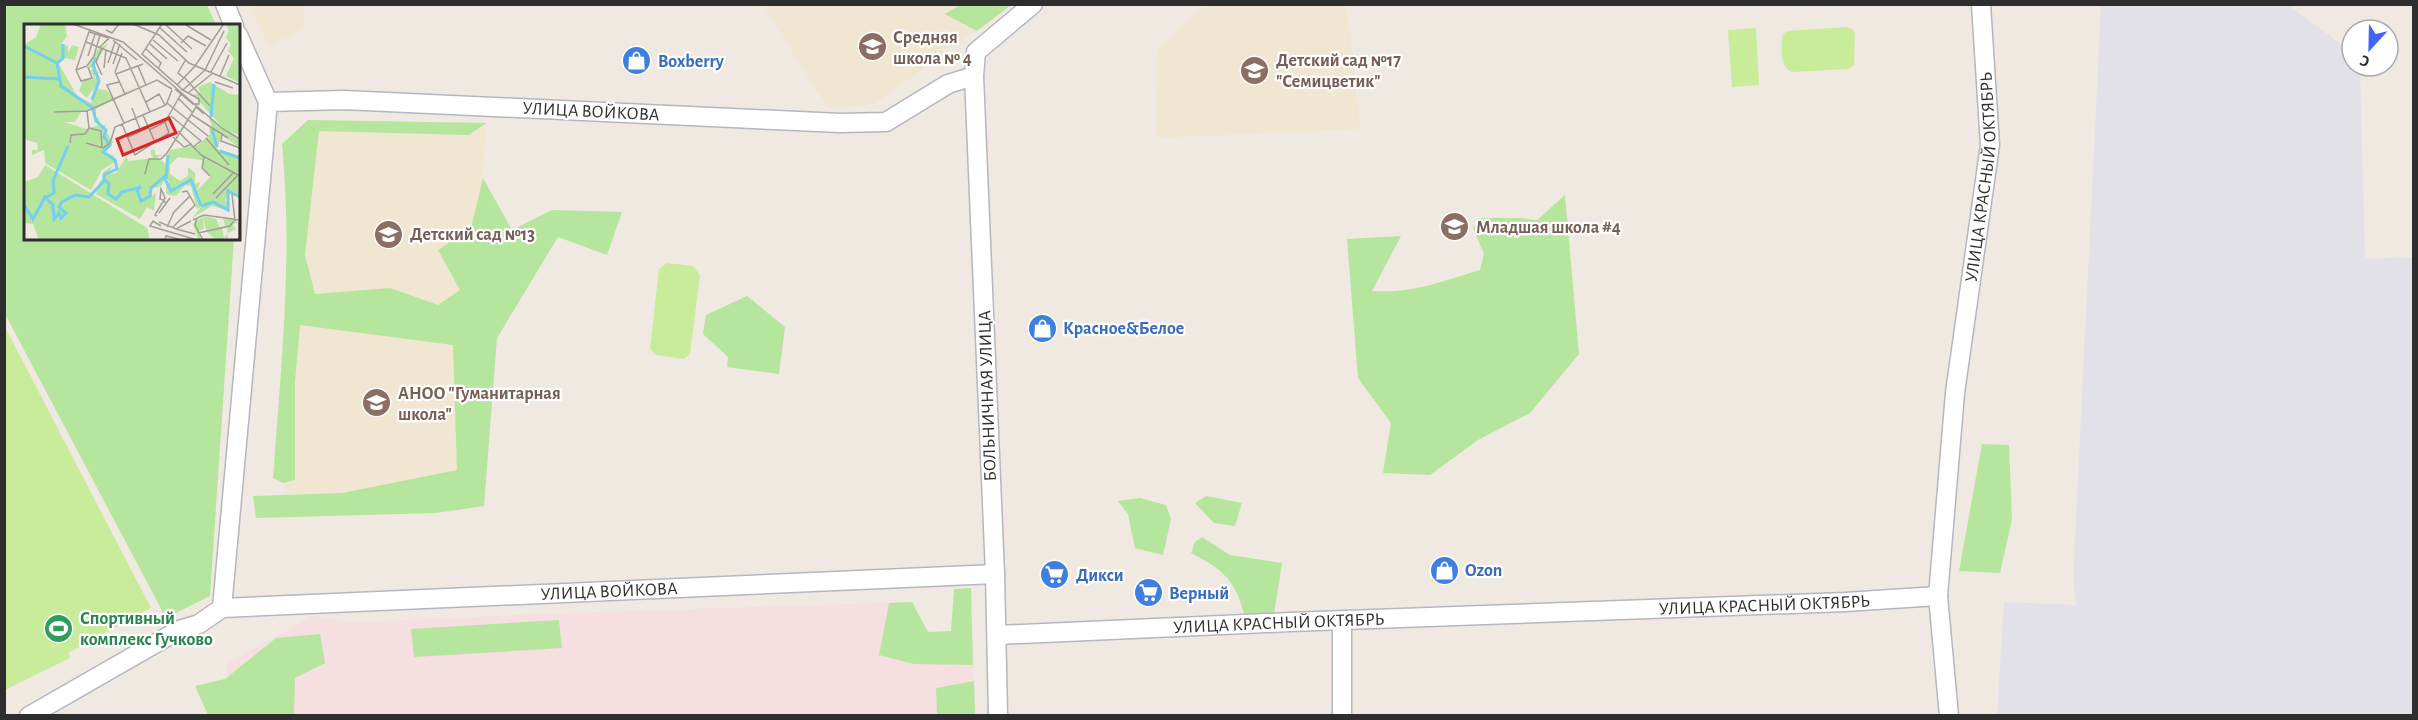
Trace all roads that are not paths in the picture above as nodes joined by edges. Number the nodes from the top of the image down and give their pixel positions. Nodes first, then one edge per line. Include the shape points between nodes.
1 (225, 4) edge
2 (1033, 4) edge
3 (1981, 4) edge
4 (233, 24) edge
5 (240, 39) edge
6 (974, 76) junction
7 (268, 102) junction
8 (995, 574) junction
9 (1938, 596) junction
10 (222, 608) junction
11 (1342, 622) junction
12 (997, 635) junction
13 (29, 716) edge
14 (998, 716) edge
15 (1342, 716) edge
16 (1949, 716) edge

1 - 4 street
2 - 6 street via 976,52
3 - 9 street, УЛИЦА КРАСНЫЙ ОКТЯБРЬ via 1990,145 1955,393
5 - 7 street
6 - 7 street, УЛИЦА ВОЙКОВА via 948,84 886,122 344,100
6 - 8 street, БОЛЬНИЧНАЯ УЛИЦА
7 - 10 street
8 - 10 street, УЛИЦА ВОЙКОВА
8 - 12 street, БОЛЬНИЧНАЯ УЛИЦА
9 - 11 street, УЛИЦА КРАСНЫЙ ОКТЯБРЬ
9 - 16 street
10 - 13 street
11 - 12 street, УЛИЦА КРАСНЫЙ ОКТЯБРЬ
11 - 15 street
12 - 14 street, БОЛЬНИЧНАЯ УЛИЦА

